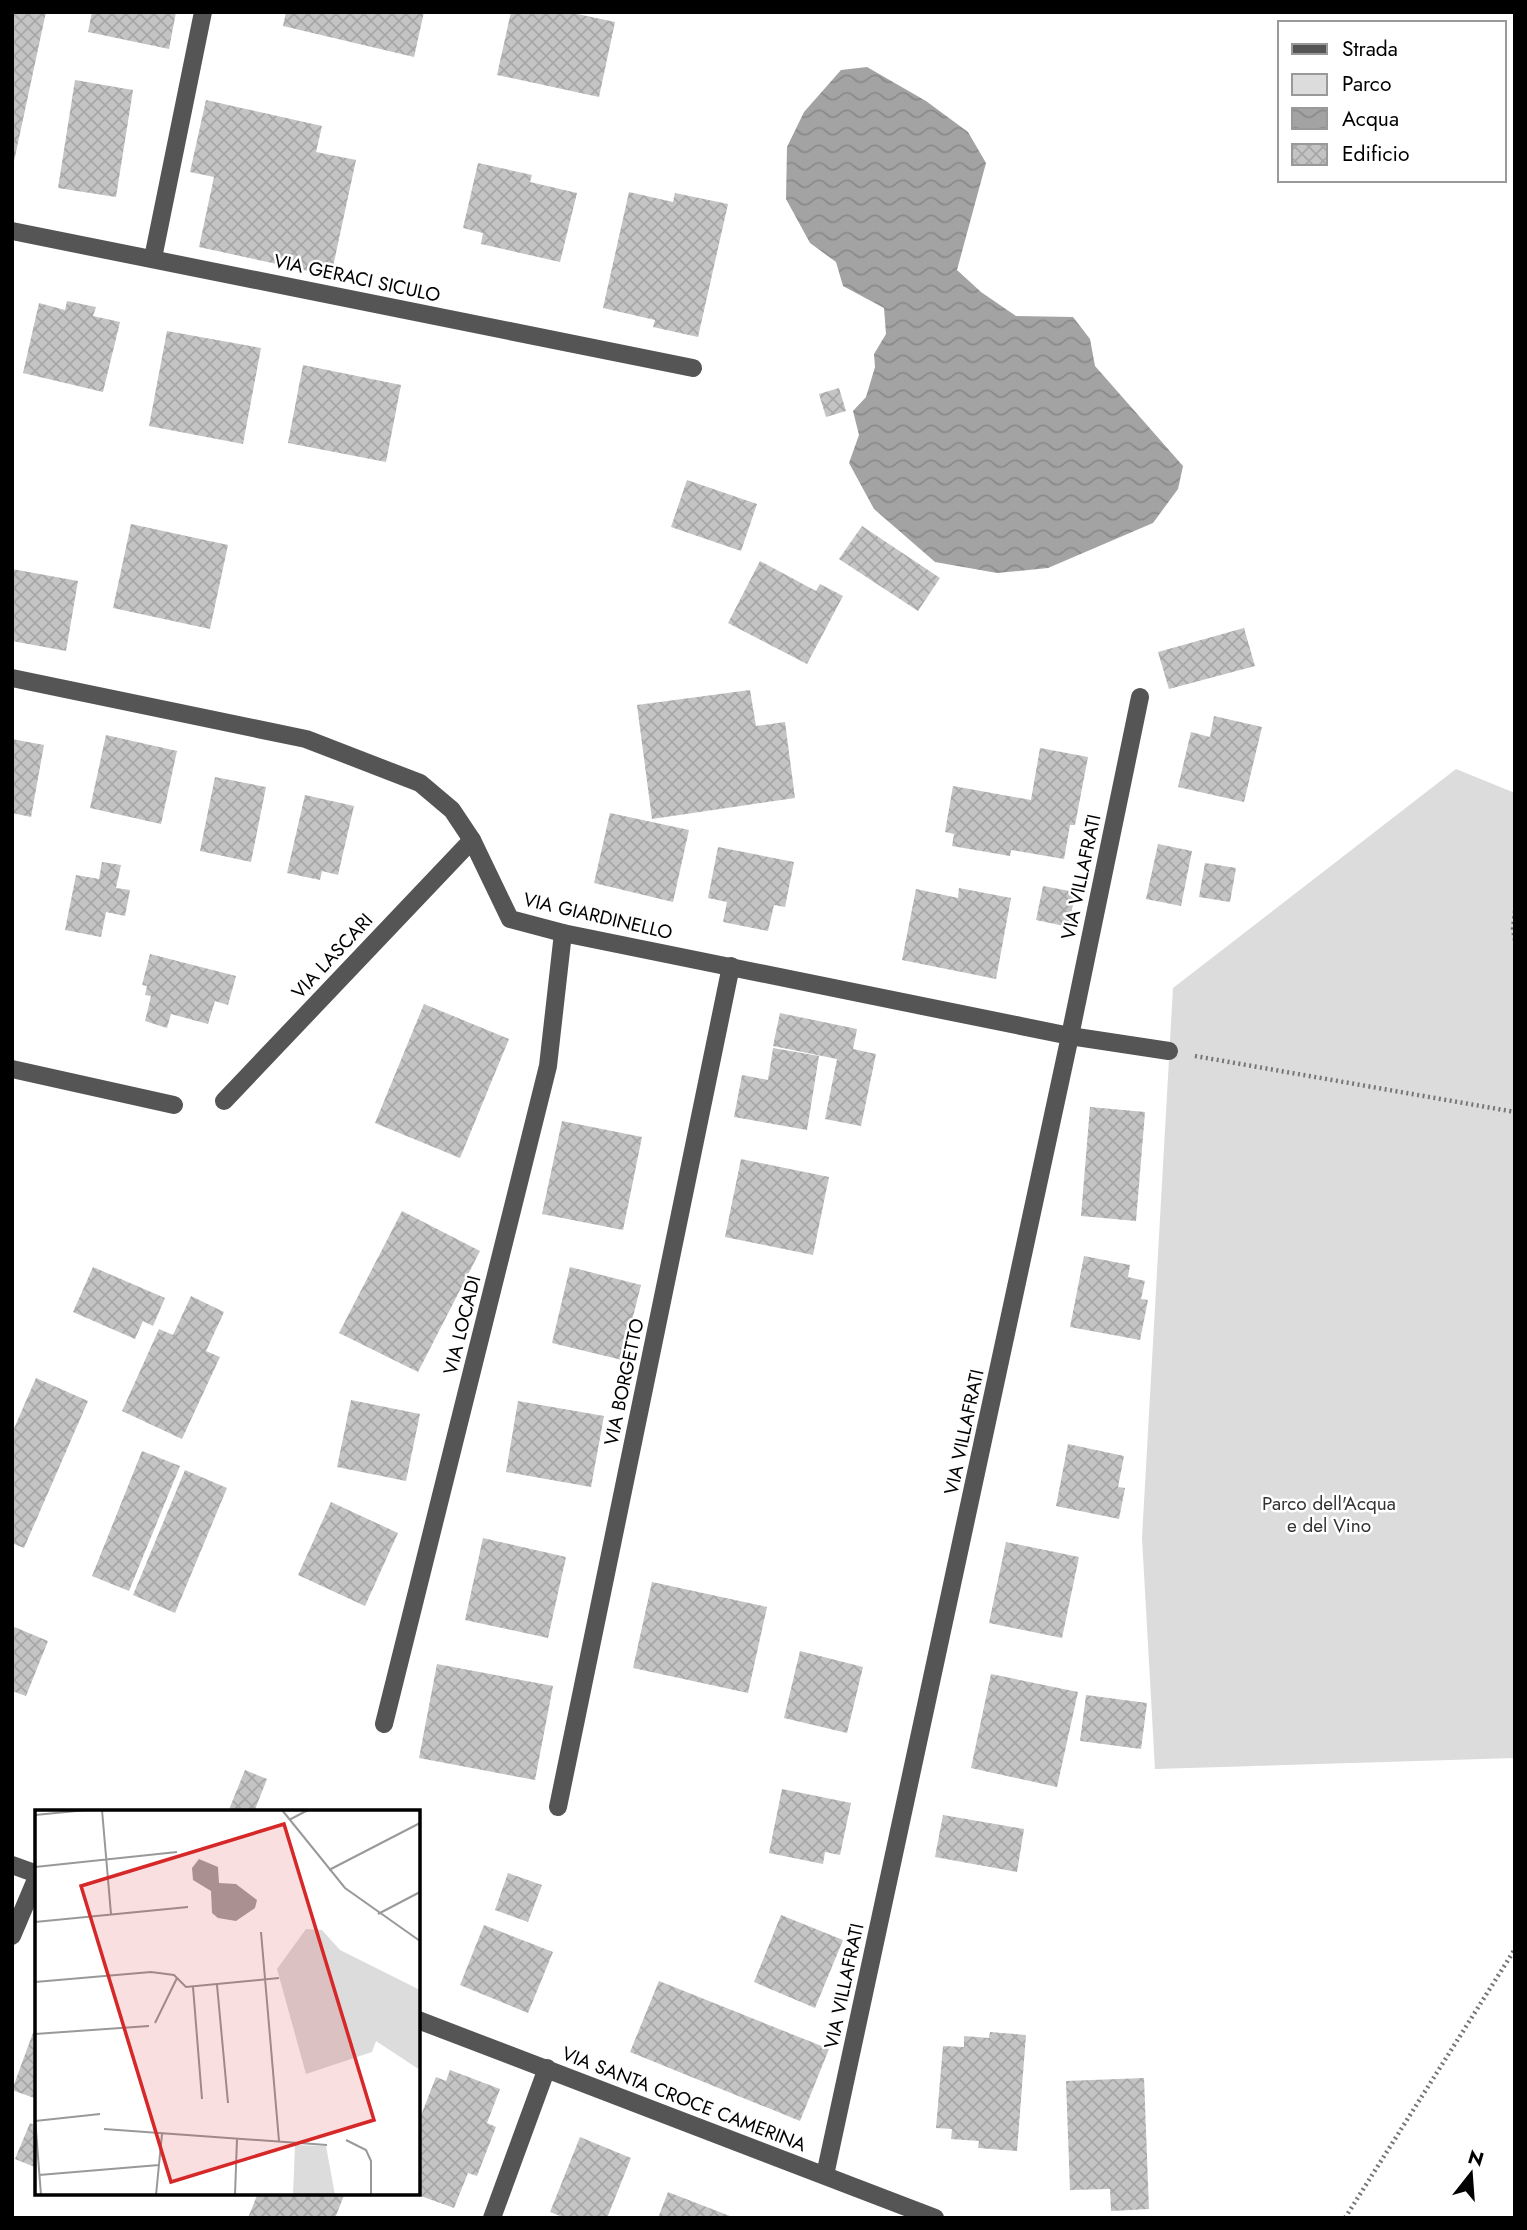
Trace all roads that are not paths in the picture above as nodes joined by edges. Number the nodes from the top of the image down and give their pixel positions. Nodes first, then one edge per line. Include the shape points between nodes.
1 (203, 12) edge
2 (12, 231) edge
3 (153, 258) junction
4 (693, 368) dead end
5 (12, 678) edge
6 (1140, 697) dead end
7 (471, 840) junction
8 (564, 933) junction
9 (731, 967) junction
10 (1070, 1036) junction
11 (1170, 1051) road end
12 (12, 1069) edge
13 (224, 1101) dead end
14 (174, 1105) dead end
15 (384, 1724) dead end
16 (558, 1807) dead end
17 (12, 1865) edge
18 (35, 1875) edge
19 (35, 1881) edge
20 (12, 1936) edge
21 (420, 2021) edge
22 (547, 2068) junction
23 (825, 2175) junction
24 (492, 2218) edge
25 (935, 2218) edge

1 - 3 street
2 - 3 street, VIA GERACI SICULO
3 - 4 street, VIA GERACI SICULO
5 - 7 street, VIA GIARDINELLO via 306,739 420,783 452,810
6 - 10 street, VIA VILLAFRATI
7 - 8 street, VIA GIARDINELLO via 510,919
7 - 13 street, VIA LASCARI
8 - 9 street, VIA GIARDINELLO
8 - 15 street, VIA LOCADI via 548,1066
9 - 10 street, VIA GIARDINELLO
9 - 16 street, VIA BORGETTO
10 - 11 street, VIA GIARDINELLO
10 - 23 street, VIA VILLAFRATI
12 - 14 street
17 - 18 street
19 - 20 street
21 - 22 street, VIA SANTA CROCE CAMERINA
22 - 23 street, VIA SANTA CROCE CAMERINA
22 - 24 street
23 - 25 street, VIA SANTA CROCE CAMERINA

